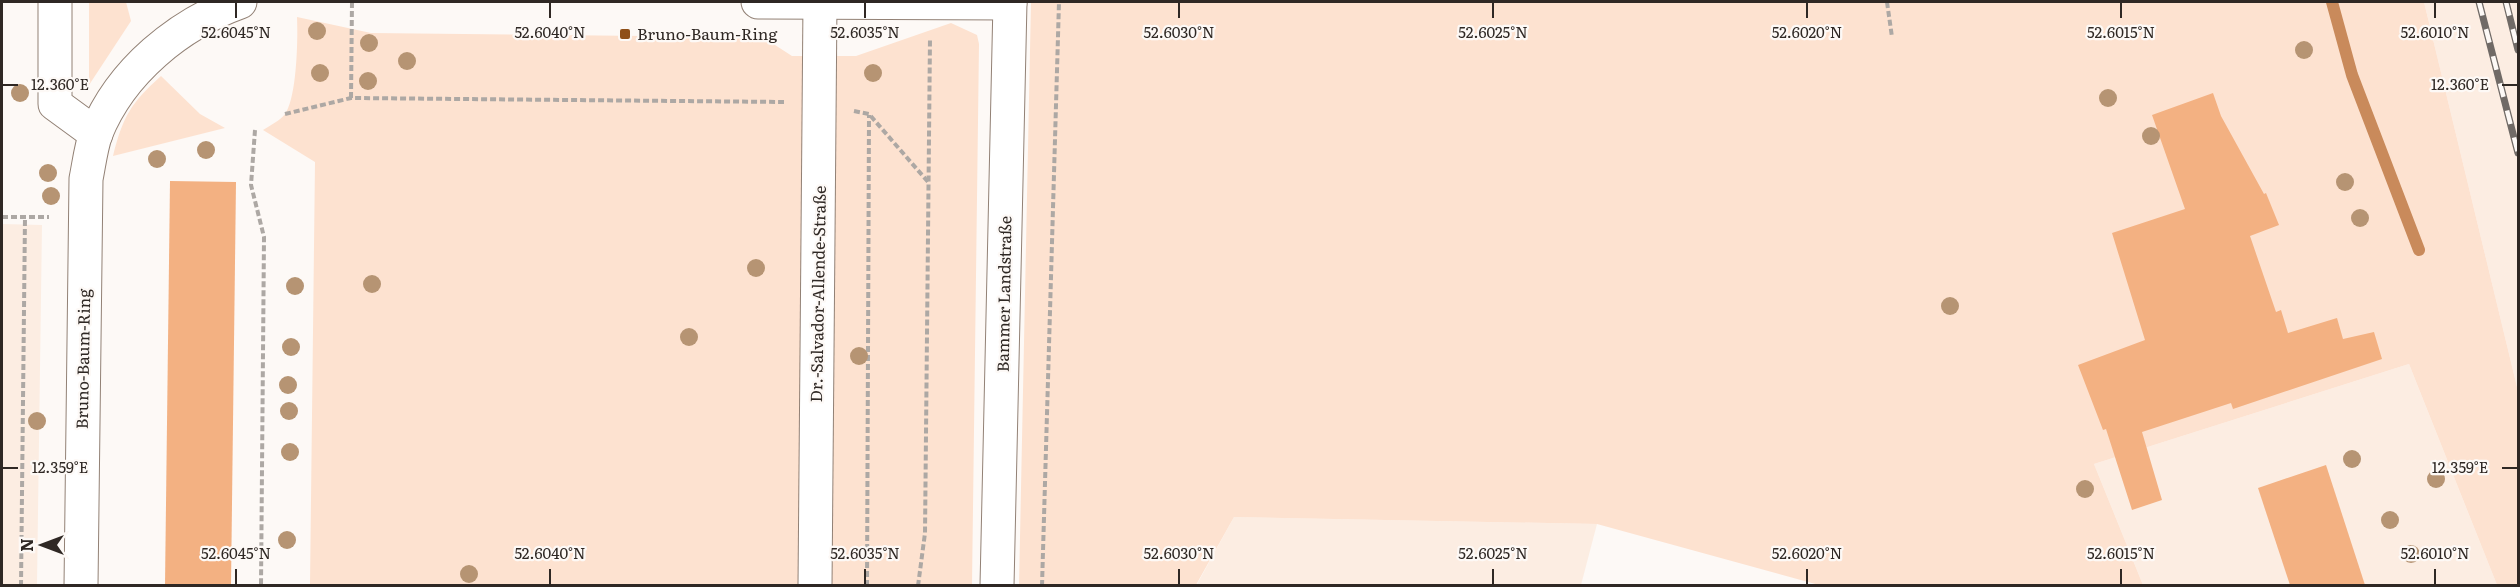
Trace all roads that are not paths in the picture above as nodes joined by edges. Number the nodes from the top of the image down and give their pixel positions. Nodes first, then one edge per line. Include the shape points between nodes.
1 (55, 2) edge
2 (240, 2) edge
3 (758, 2) edge
4 (820, 2) edge
5 (930, 2) edge
6 (1010, 2) edge
7 (96, 134) junction
8 (81, 585) edge
9 (815, 585) edge
10 (997, 585) edge

1 - 7 street via 55,104
2 - 7 street, Bruno-Baum-Ring via 185,28 165,44 129,78
3 - 4 street
4 - 5 street
4 - 9 street, Dr.-Salvador-Allende-Straße
5 - 6 street
6 - 10 street, Bammer Landstraße
7 - 8 street, Bruno-Baum-Ring via 86,178

